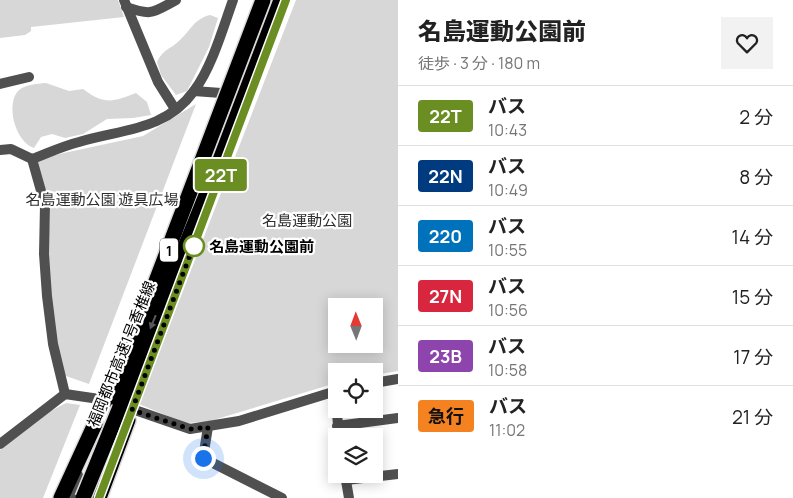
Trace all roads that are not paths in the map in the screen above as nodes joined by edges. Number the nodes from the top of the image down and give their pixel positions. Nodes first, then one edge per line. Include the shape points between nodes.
1 (176, 0) edge
2 (234, 0) edge
3 (256, 0) edge
4 (262, 0) edge
5 (281, 0) edge
6 (286, 0) edge
7 (125, 3) edge
8 (29, 77) dead end
9 (0, 84) edge
10 (194, 91) junction
11 (221, 93) junction
12 (249, 102) junction
13 (175, 109) junction
14 (0, 150) edge
15 (32, 159) junction
16 (398, 379) edge
17 (383, 382) edge
18 (328, 393) edge
19 (65, 394) junction
20 (106, 400) junction
21 (130, 415) junction
22 (398, 418) edge
23 (95, 424) junction
24 (208, 427) junction
25 (352, 428) edge
26 (0, 444) edge
27 (398, 474) edge
28 (383, 475) edge
29 (347, 483) edge
30 (61, 498) edge
31 (71, 498) edge
32 (83, 498) edge
33 (94, 498) edge
34 (99, 498) edge
35 (282, 498) edge
36 (349, 498) edge

1 - 7 street via 146,14
2 - 10 street
3 - 11 street
4 - 31 highway, 福岡都市高速1号香椎線 / 1, bridge via 205,156
5 -> 32 highway, 福岡都市高速1号香椎線 / 1, bridge via 215,173
6 - 12 street
7 - 13 street via 158,82
8 - 9 street
10 - 11 street
10 - 13 street
11 - 12 street
11 - 20 street via 161,263
12 - 21 street
13 - 15 street via 143,128 79,142
14 - 15 street via 11,149
15 - 19 street via 45,205 47,296
16 - 17 street
18 - 24 street
19 - 20 street
19 - 26 street
20 - 21 street
20 - 23 street
21 - 24 street via 190,429
21 - 33 street
21 - 34 highway
22 - 25 street
23 - 30 highway
23 - 31 street
24 - 35 street via 203,458
27 - 28 street
29 - 36 street

